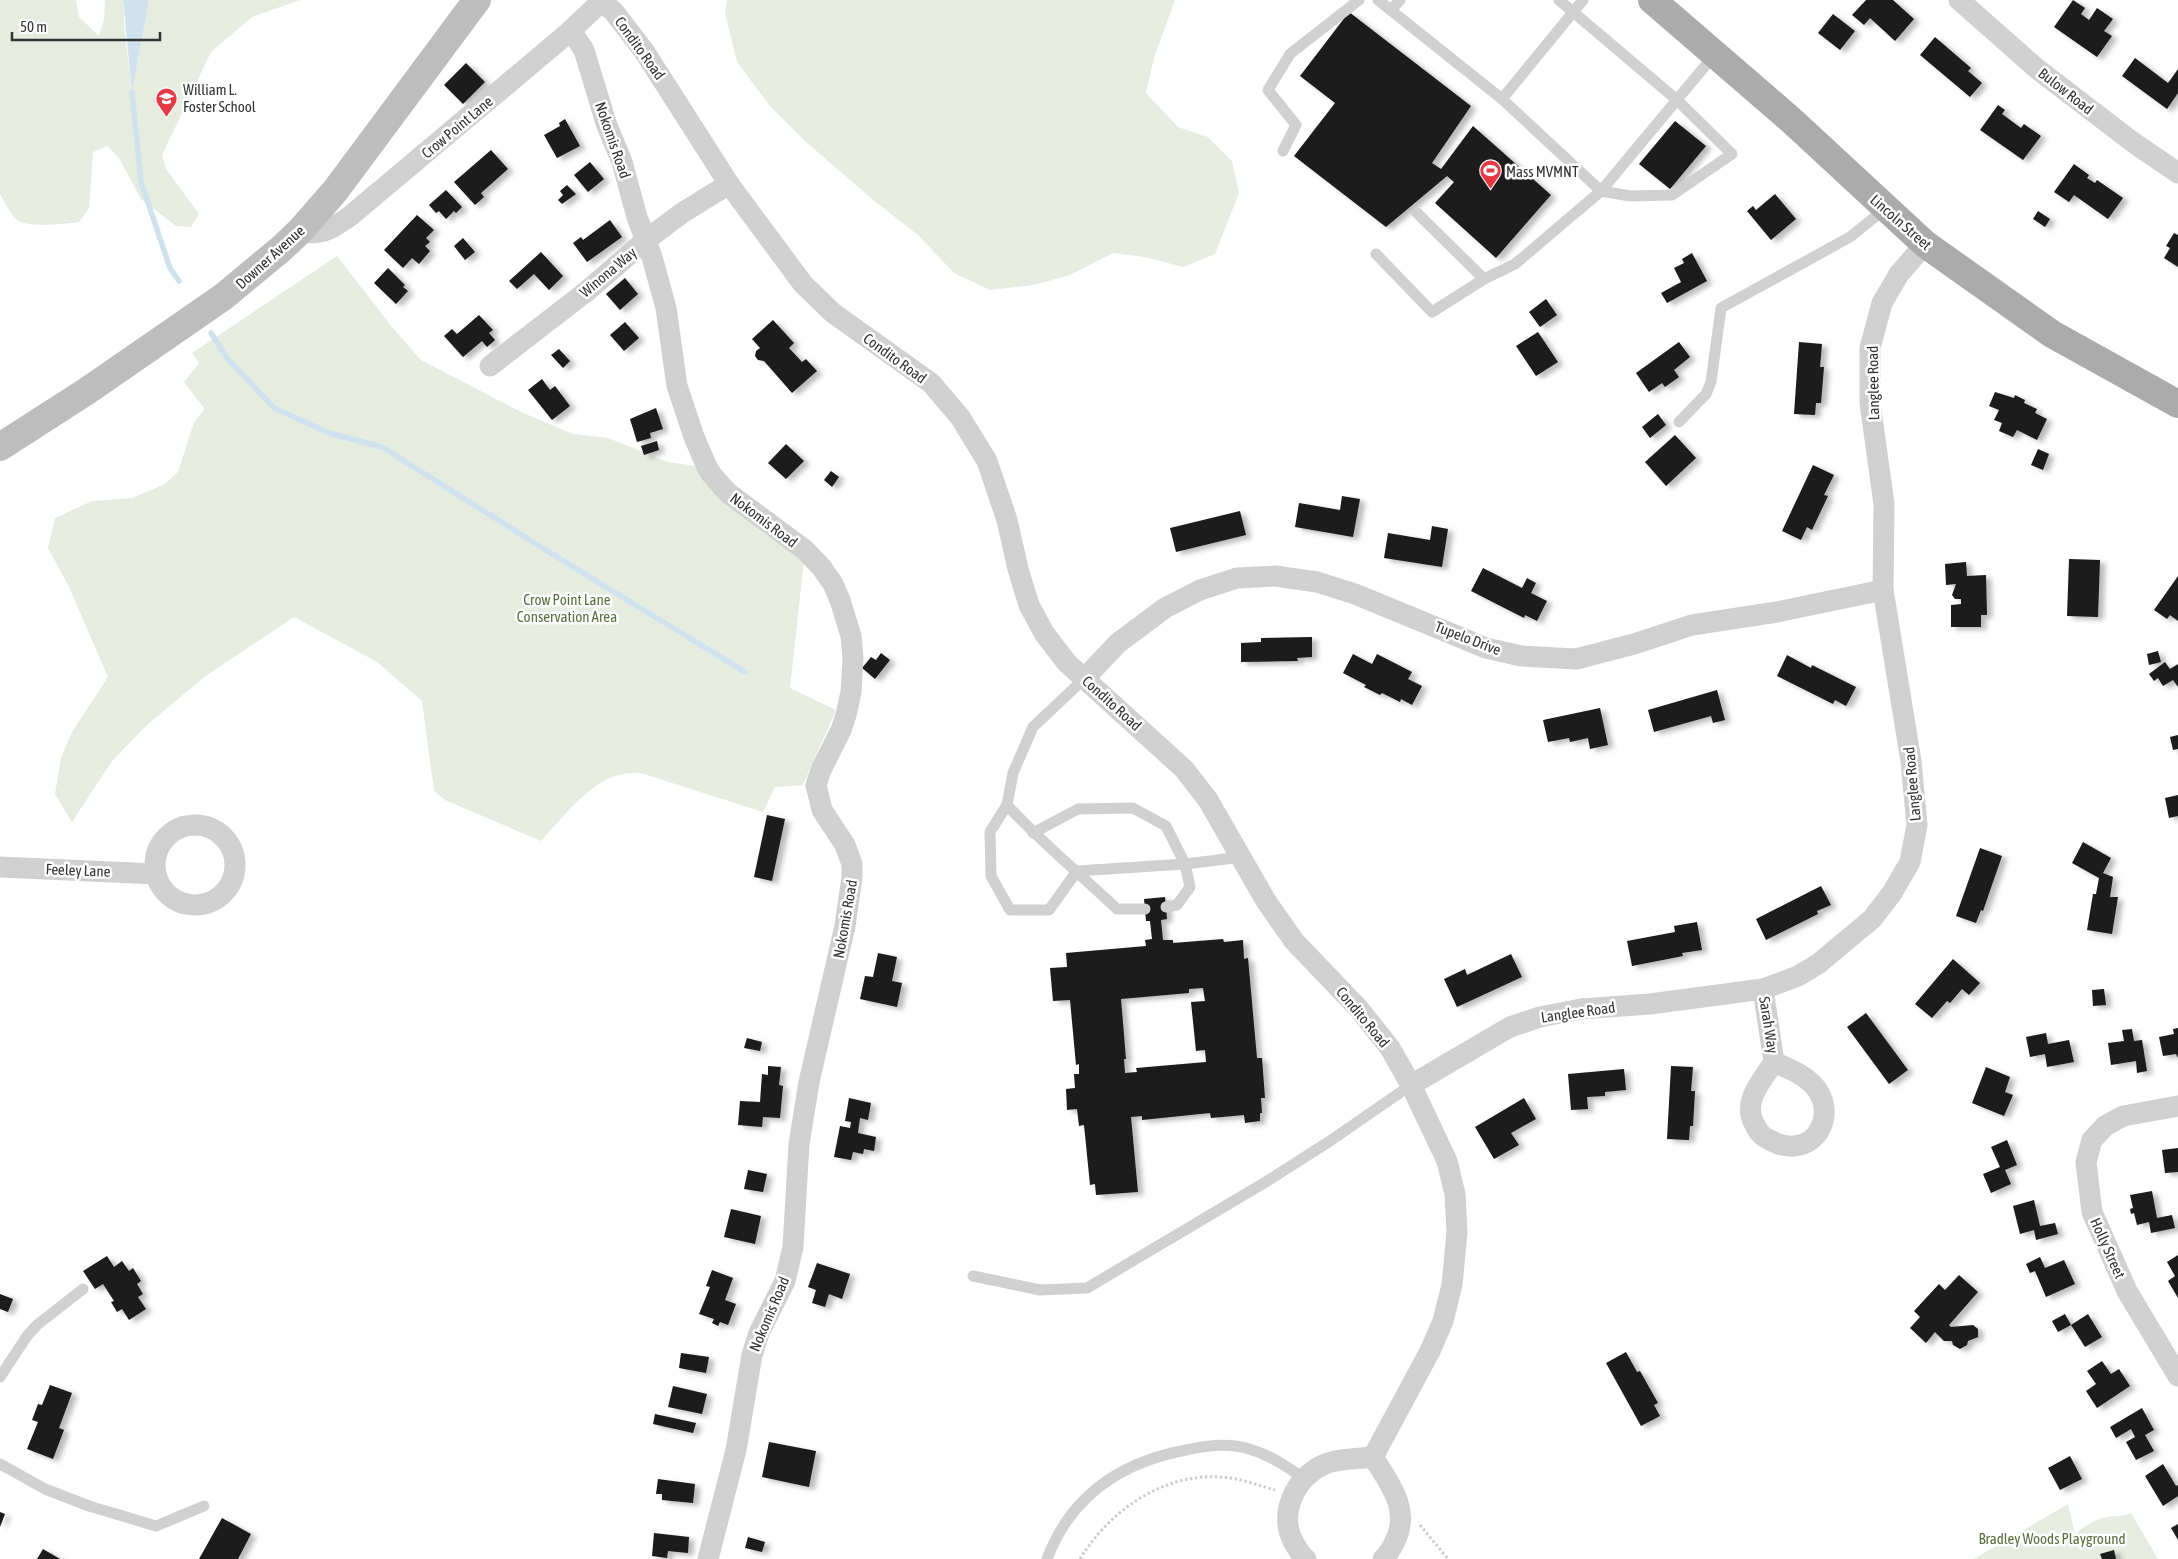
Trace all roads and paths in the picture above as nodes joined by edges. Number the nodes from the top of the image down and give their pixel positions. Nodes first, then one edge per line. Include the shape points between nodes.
1 (477, 0) edge
2 (602, 0) edge
3 (1359, 0) edge
4 (1378, 0) edge
5 (1400, 0) edge
6 (1559, 0) edge
7 (1583, 0) edge
8 (1652, 0) edge
9 (1959, 0) edge
10 (1391, 10) junction
11 (1574, 12) junction
12 (571, 31) junction
13 (1715, 54) junction
14 (1502, 99) junction
15 (1678, 100) junction
16 (1283, 151) dead end
17 (2178, 173) edge
18 (729, 184) junction
19 (1601, 191) junction
20 (1885, 209) junction
21 (1417, 213) dead end
22 (300, 231) junction
23 (646, 240) junction
24 (1925, 244) junction
25 (1376, 254) dead end
26 (1484, 279) junction
27 (490, 366) dead end
28 (2178, 404) edge
29 (1679, 422) dead end
30 (0, 447) edge
31 (1882, 590) junction
32 (1085, 678) junction
33 (1007, 805) junction
34 (1032, 833) junction
35 (1242, 857) junction
36 (1185, 864) junction
37 (0, 867) edge
38 (1077, 871) junction
39 (156, 874) dead end
40 (1166, 908) dead end
41 (1145, 909) dead end
42 (1763, 989) junction
43 (1774, 1062) dead end
44 (1411, 1085) junction
45 (2178, 1106) edge
46 (973, 1276) dead end
47 (83, 1290) dead end
48 (2178, 1376) edge
49 (0, 1377) edge
50 (1373, 1457) junction
51 (0, 1464) edge
52 (1303, 1478) junction
53 (1273, 1499) dead end
54 (1400, 1503) junction
55 (204, 1506) dead end
56 (708, 1559) edge
57 (1046, 1559) edge
58 (1080, 1559) edge
59 (1306, 1559) edge
60 (1383, 1559) edge
61 (1448, 1559) edge

1 - 22 street, Downer Avenue via 335,191
2 - 12 street, Crow Point Lane
2 - 18 street, Condito Road via 644,51
3 - 16 lane via 1290,54 1268,90 1296,125
4 - 10 lane
5 - 10 lane
6 - 11 lane
7 - 11 lane
8 - 13 main road, Lincoln Street
9 - 17 street, Bulow Road via 2036,68
10 - 14 lane
11 - 14 lane
11 - 15 lane
12 - 22 street, Crow Point Lane via 349,217 321,233
12 - 23 street, Nokomis Road via 584,50
13 - 15 lane
13 - 20 main road, Lincoln Street
14 - 19 lane
15 - 19 lane
15 - 19 lane via 1732,154 1672,195 1630,196
18 - 23 street, Winona Way
18 - 32 street, Condito Road via 803,284 833,313 931,383 960,417 987,461 1030,605 1044,633 1067,663
19 - 26 lane via 1515,264
20 - 24 main road, Lincoln Street
20 - 29 lane via 1850,237 1721,308 1711,382 1706,394
21 - 26 lane
22 - 30 street, Downer Avenue via 223,297
23 - 27 street, Winona Way via 587,291
23 - 56 street, Nokomis Road via 663,294 677,386 707,467 728,493 805,550 822,568 833,584 847,620 853,658 846,715 816,785 822,810 845,845 852,864 845,926 809,1082 800,1144 793,1248 784,1280 752,1355 736,1450
24 - 28 main road, Lincoln Street via 2052,334
24 - 31 street, Langlee Road via 1898,274 1882,303 1870,348 1870,403 1884,504
25 - 26 lane via 1432,312
31 - 32 street, Tupelo Drive via 1777,612 1692,625 1576,658 1521,656 1486,648 1317,582 1275,576 1237,578 1200,590 1165,608 1118,643
31 - 42 street, Langlee Road via 1911,761 1917,825 1910,862 1872,919 1846,942 1798,976
32 - 33 lane via 1033,727 1013,773
32 - 35 street, Condito Road via 1184,769 1208,800
33 - 34 lane
33 - 38 lane via 990,832 992,876 1010,910 1049,910
34 - 36 lane via 1078,809 1133,808 1166,826
34 - 38 lane
35 - 36 lane
35 - 44 street, Condito Road via 1266,902 1294,941 1390,1048
36 - 38 lane
36 - 40 lane via 1190,888 1176,905
37 - 39 street, Feeley Lane
38 - 41 lane via 1117,909
42 - 43 street, Sarah Way
42 - 44 street, Langlee Road via 1650,1004 1581,1009 1540,1017 1510,1027
44 - 46 lane via 1264,1183 1087,1288 1040,1290
44 - 50 street, Condito Road via 1447,1161 1455,1194 1457,1232 1453,1276 1443,1321 1430,1351
45 - 48 street, Holly Street via 2123,1116 2105,1126 2092,1140 2086,1162 2092,1212 2127,1291
47 - 49 lane via 37,1325
50 - 52 street via 1324,1464
50 - 54 street
51 - 55 lane via 89,1506 156,1526
52 - 57 lane via 1281,1461 1245,1448 1203,1446 1160,1454 1116,1474 1088,1494 1054,1538
52 - 59 street via 1290,1500 1287,1518 1290,1536
53 - 58 path via 1275,1490 1230,1478 1200,1477 1174,1482 1122,1509 1105,1525
54 - 60 street via 1401,1529 1389,1554
54 - 61 path

